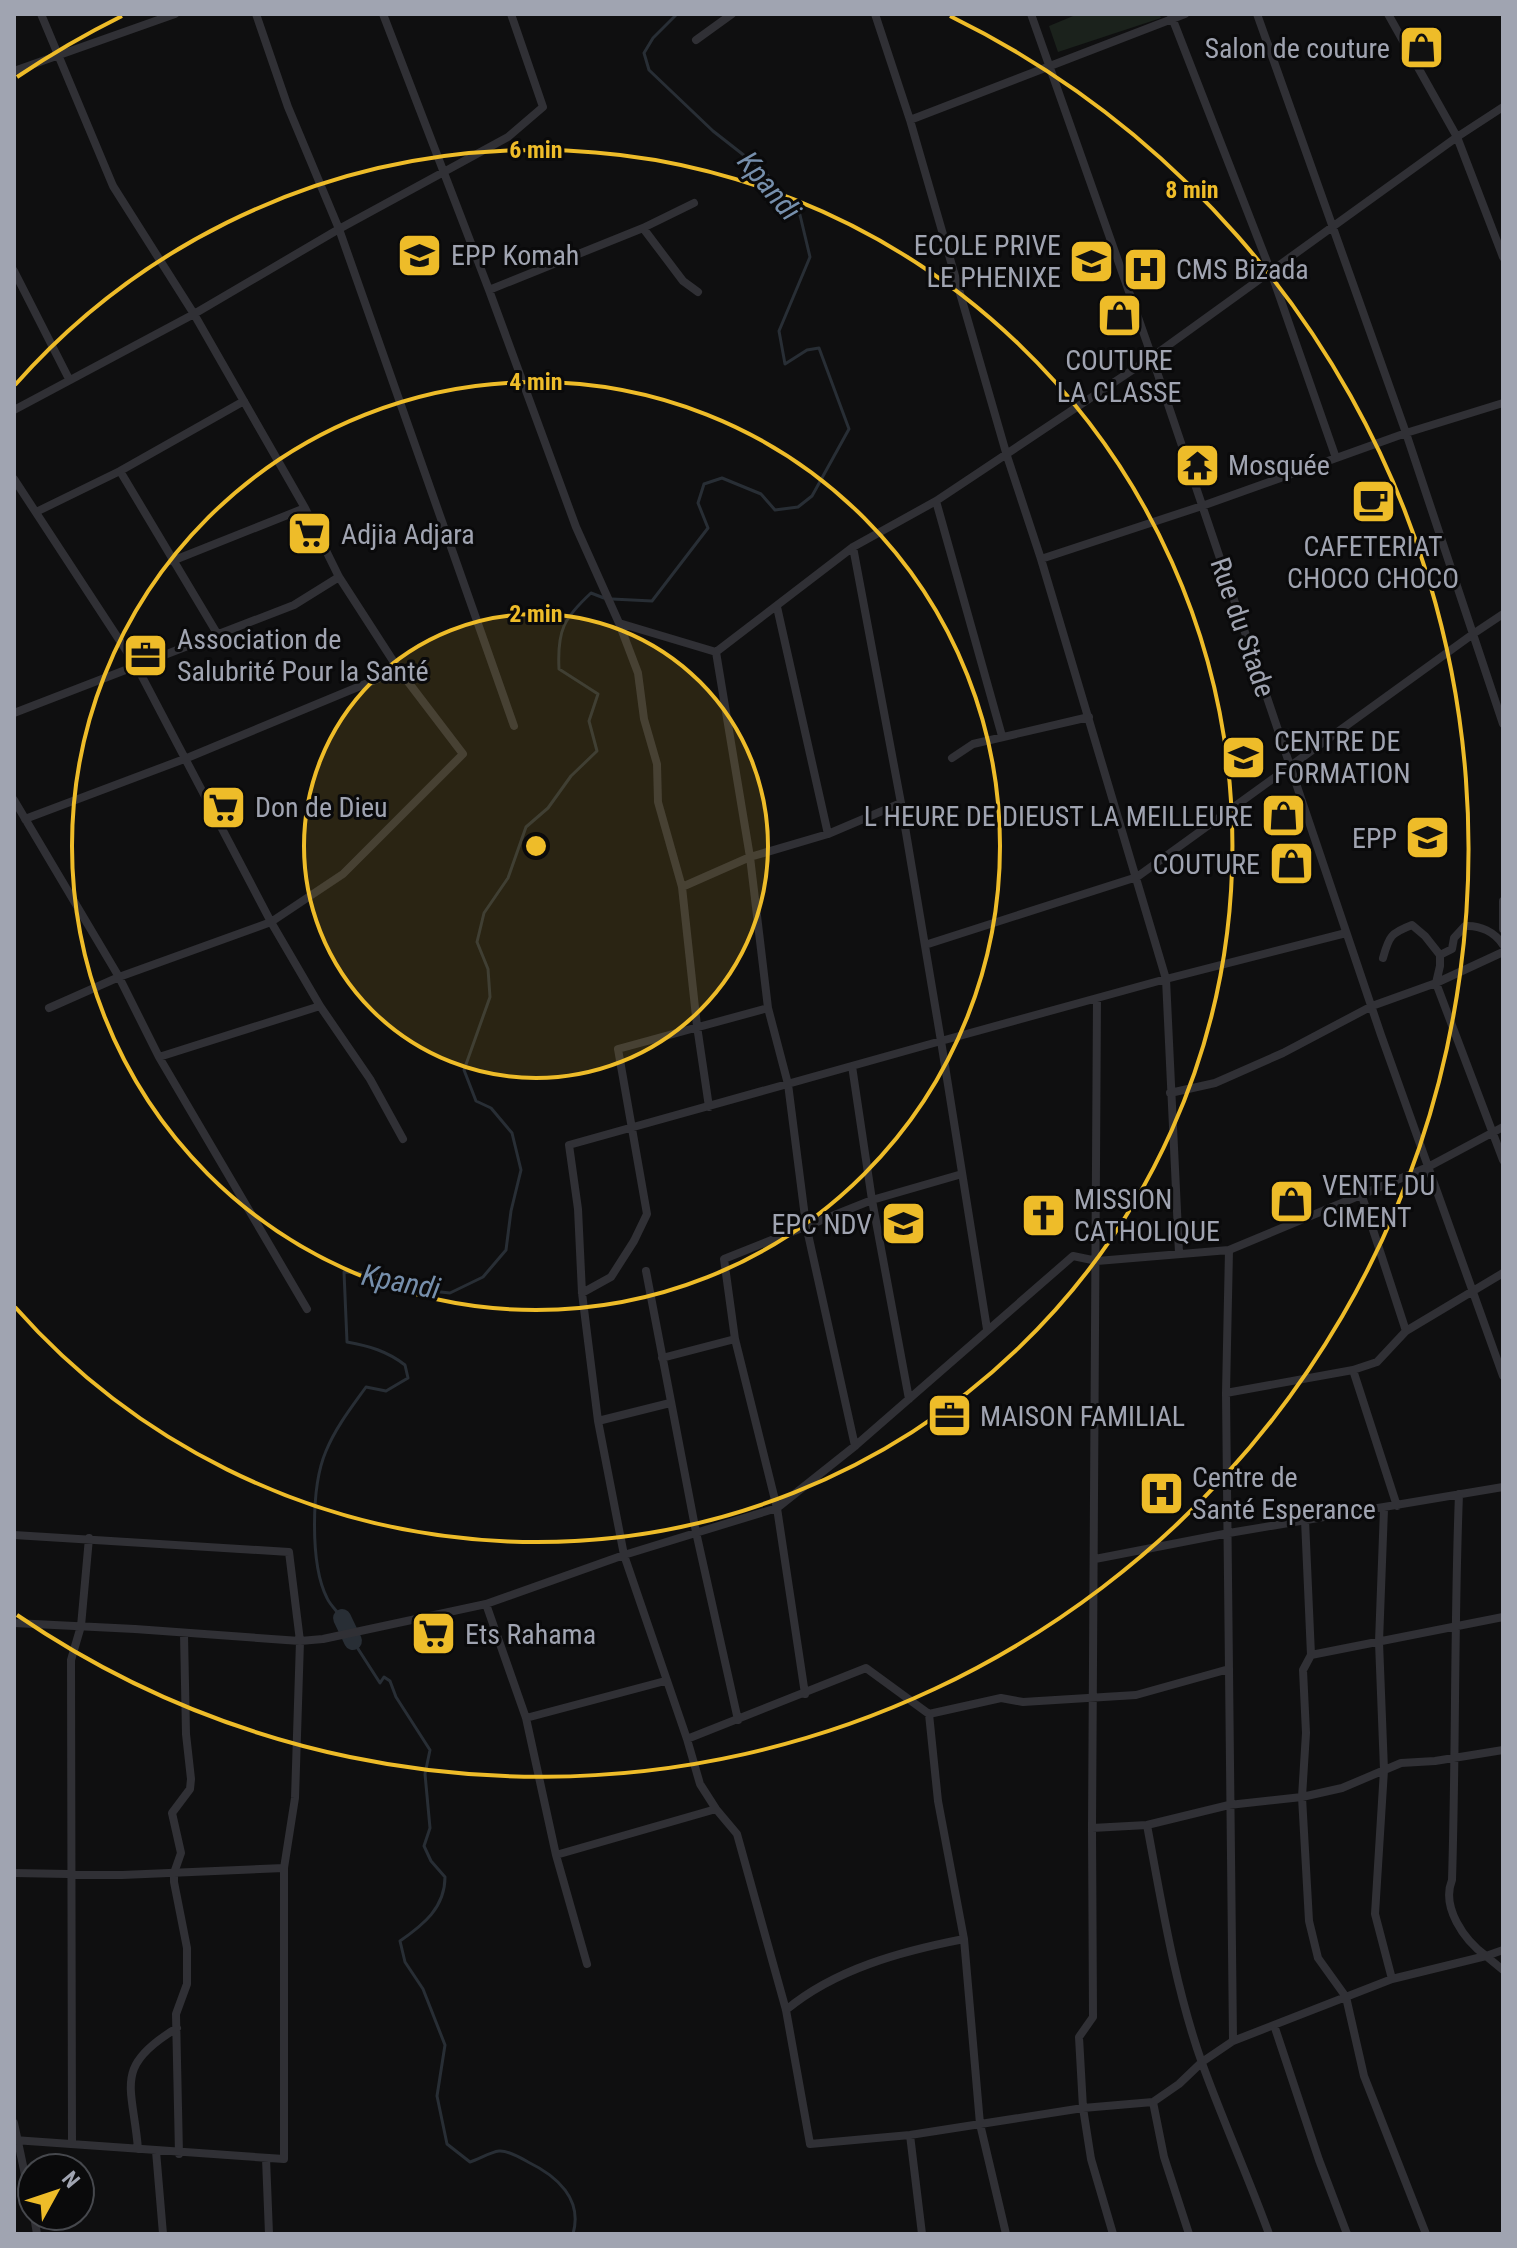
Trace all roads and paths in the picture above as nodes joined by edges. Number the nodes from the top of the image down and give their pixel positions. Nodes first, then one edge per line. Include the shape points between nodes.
1 (41, 14) edge
2 (175, 14) edge
3 (256, 14) edge
4 (383, 14) edge
5 (511, 14) edge
6 (732, 14) edge
7 (875, 14) edge
8 (1031, 14) edge
9 (1185, 14) edge
10 (1257, 14) edge
11 (1388, 14) edge
12 (1171, 16) edge
13 (696, 40) dead end
14 (60, 54) junction
15 (1049, 67) junction
16 (14, 71) edge
17 (1503, 107) edge
18 (910, 120) junction
19 (1457, 137) junction
20 (445, 172) junction
21 (694, 203) dead end
22 (643, 228) junction
23 (1333, 228) junction
24 (339, 229) junction
25 (1503, 257) edge
26 (14, 271) edge
27 (1271, 272) junction
28 (489, 290) junction
29 (698, 292) dead end
30 (194, 314) junction
31 (1152, 357) junction
32 (69, 379) junction
33 (244, 401) junction
34 (1503, 403) edge
35 (14, 410) edge
36 (1406, 433) junction
37 (1007, 456) junction
38 (1336, 458) junction
39 (120, 471) junction
40 (14, 479) edge
41 (936, 501) junction
42 (1202, 506) junction
43 (305, 508) junction
44 (36, 512) junction
45 (853, 547) junction
46 (1041, 559) junction
47 (172, 561) junction
48 (339, 577) junction
49 (777, 607) junction
50 (1503, 614) edge
51 (619, 623) junction
52 (1473, 634) junction
53 (218, 635) junction
54 (716, 652) junction
55 (137, 667) junction
56 (399, 670) junction
57 (14, 713) edge
58 (1089, 717) junction
59 (1503, 724) edge
60 (514, 726) dead end
61 (1002, 736) junction
62 (187, 758) junction
63 (952, 758) dead end
64 (1290, 767) junction
65 (14, 800) edge
66 (901, 803) junction
67 (25, 819) junction
68 (828, 834) junction
69 (750, 857) junction
70 (1137, 877) junction
71 (682, 887) junction
72 (1503, 901) edge
73 (271, 922) junction
74 (1503, 929) edge
75 (1346, 933) junction
76 (925, 945) junction
77 (1503, 945) edge
78 (1503, 952) edge
79 (1440, 955) junction
80 (1383, 958) dead end
81 (119, 977) junction
82 (1166, 979) junction
83 (1436, 983) junction
84 (1097, 999) junction
85 (320, 1006) junction
86 (1372, 1006) junction
87 (49, 1008) dead end
88 (768, 1008) junction
89 (697, 1026) junction
90 (941, 1041) junction
91 (159, 1057) junction
92 (852, 1066) junction
93 (788, 1084) junction
94 (1170, 1093) junction
95 (709, 1107) junction
96 (634, 1127) junction
97 (1503, 1127) edge
98 (1493, 1133) junction
99 (403, 1139) dead end
100 (1503, 1160) edge
101 (1428, 1167) junction
102 (962, 1174) junction
103 (1362, 1196) junction
104 (872, 1200) junction
105 (806, 1225) junction
106 (1229, 1250) junction
107 (1179, 1253) junction
108 (1097, 1261) junction
109 (646, 1271) dead end
110 (1503, 1273) edge
111 (1473, 1289) junction
112 (582, 1293) junction
113 (307, 1309) dead end
114 (987, 1329) junction
115 (1406, 1331) junction
116 (735, 1339) junction
117 (662, 1358) junction
118 (1353, 1370) junction
119 (1503, 1376) edge
120 (1226, 1393) junction
121 (909, 1399) junction
122 (670, 1403) junction
123 (598, 1421) junction
124 (855, 1446) junction
125 (1503, 1487) edge
126 (1459, 1494) junction
127 (1397, 1506) junction
128 (777, 1508) junction
129 (1384, 1509) junction
130 (1305, 1520) junction
131 (696, 1532) junction
132 (1229, 1533) junction
133 (14, 1535) edge
134 (89, 1538) junction
135 (624, 1555) junction
136 (1095, 1559) junction
137 (486, 1604) junction
138 (1503, 1617) edge
139 (14, 1623) edge
140 (81, 1626) junction
141 (1454, 1628) junction
142 (184, 1634) junction
143 (300, 1641) junction
144 (1379, 1642) junction
145 (1311, 1655) junction
146 (1229, 1669) junction
147 (665, 1681) junction
148 (805, 1694) junction
149 (1092, 1698) junction
150 (929, 1714) junction
151 (526, 1718) junction
152 (738, 1720) junction
153 (687, 1739) junction
154 (1503, 1750) edge
155 (1455, 1758) junction
156 (1384, 1770) junction
157 (1302, 1797) junction
158 (1229, 1805) junction
159 (716, 1809) junction
160 (1147, 1825) junction
161 (1092, 1828) junction
162 (556, 1855) junction
163 (284, 1868) junction
164 (14, 1873) edge
165 (72, 1873) junction
166 (174, 1873) junction
167 (1468, 1938) junction
168 (964, 1939) junction
169 (1503, 1950) edge
170 (1486, 1956) junction
171 (587, 1964) dead end
172 (1458, 1964) junction
173 (1503, 1970) edge
174 (1392, 1979) junction
175 (1346, 1997) junction
176 (786, 2010) junction
177 (1274, 2025) junction
178 (177, 2028) junction
179 (1233, 2041) junction
180 (1202, 2062) junction
181 (1153, 2102) junction
182 (1083, 2108) junction
183 (14, 2123) edge
184 (980, 2124) junction
185 (910, 2135) junction
186 (16, 2140) edge
187 (72, 2143) junction
188 (138, 2149) junction
189 (156, 2151) junction
190 (179, 2154) junction
191 (266, 2158) junction
192 (163, 2234) edge
193 (269, 2234) edge
194 (922, 2234) edge
195 (1006, 2234) edge
196 (1113, 2234) edge
197 (1189, 2234) edge
198 (1269, 2234) edge
199 (1347, 2234) edge
200 (1426, 2234) edge

1 - 14 street
2 - 14 street
3 - 24 street
4 - 20 street
5 - 20 street via 543,107 508,137
6 - 13 street
7 - 18 street
8 - 15 street, Rue du Stade
9 - 12 street
10 - 23 street
11 - 19 street
12 - 15 street
12 - 27 street
14 - 16 street
14 - 30 street via 113,186
15 - 18 street
15 - 31 street, Rue du Stade
17 - 19 street
18 - 37 street
19 - 23 street
19 - 25 street
20 - 24 street
20 - 28 street
21 - 22 street
22 - 28 street
22 - 29 street via 683,281
23 - 27 street
23 - 36 street
24 - 30 street
24 - 60 street
26 - 32 street
27 - 31 street
27 - 38 street
28 - 51 street via 576,527
30 - 32 street
30 - 33 street
31 - 37 street
31 - 42 street, Rue du Stade
32 - 35 street
33 - 39 street
33 - 43 street
34 - 36 street
36 - 38 street
36 - 52 street
37 - 41 street
37 - 46 street
38 - 42 street
39 - 44 street
39 - 47 street
40 - 44 street
41 - 45 street
41 - 61 street
42 - 46 street
42 - 64 street, Rue du Stade
43 - 47 street
43 - 48 street
44 - 55 street
45 - 49 street
45 - 66 street
46 - 58 street
47 - 53 street
48 - 53 street via 294,605
48 - 56 street
49 - 54 street
49 - 68 street
50 - 52 street
51 - 54 street
51 - 71 street via 638,673 657,764 658,802
52 - 59 street
52 - 64 street
53 - 55 street
54 - 69 street
55 - 57 street
55 - 62 street
56 - 62 street
56 - 73 street via 463,754 343,874
58 - 61 street
58 - 70 street
61 - 63 street via 965,747
62 - 67 street
62 - 73 street
64 - 70 street
64 - 75 street, Rue du Stade
65 - 67 street
66 - 68 street
66 - 76 street
67 - 81 street
68 - 69 street
69 - 71 street
69 - 88 street
70 - 76 street
70 - 82 street
71 - 89 street
72 - 74 street
73 - 81 street
73 - 85 street
75 - 82 street
75 - 86 street, Rue du Stade
76 - 90 street
77 - 79 street via 1496,934 1465,926 1452,949
78 - 83 street
79 - 80 street via 1412,925 1389,938
79 - 83 street
81 - 87 street
81 - 91 street
82 - 84 street
82 - 94 street
83 - 86 street
83 - 98 street
84 - 90 street
84 - 108 street
85 - 91 street
85 - 99 street
86 - 94 street via 1215,1083
86 - 101 street, Rue du Stade
88 - 89 street
88 - 93 street
89 - 95 street
89 - 96 street via 618,1049
90 - 92 street
90 - 102 street
91 - 113 street
92 - 93 street
92 - 104 street
93 - 95 street
93 - 105 street
94 - 107 street
95 - 96 street
96 - 112 street via 647,1214 611,1277
96 - 112 street via 569,1145
97 - 98 street
98 - 100 street
98 - 101 street
101 - 103 street
101 - 111 street, Rue du Stade
102 - 104 street
102 - 114 street
103 - 106 street
103 - 115 street
104 - 105 street
104 - 121 street
105 - 116 street via 724,1259
105 - 124 street
106 - 107 street
106 - 120 street
107 - 108 street
108 - 114 street via 1073,1256
108 - 136 street
109 - 117 street
110 - 111 street
111 - 115 street
111 - 119 street, Rue du Stade
112 - 123 street
114 - 121 street
115 - 118 street via 1377,1362
116 - 117 street
116 - 128 street
117 - 122 street
118 - 120 street
118 - 127 street
120 - 132 street
121 - 124 street
122 - 123 street
122 - 131 street
123 - 135 street
124 - 128 street
125 - 126 street
126 - 127 street
126 - 141 street
127 - 129 street
128 - 131 street
128 - 148 street
129 - 130 street
129 - 144 street
130 - 132 street
130 - 145 street
131 - 135 street
131 - 152 street
132 - 136 street
132 - 146 street
133 - 134 street
134 - 140 street
134 - 143 street via 289,1552
135 - 137 street
135 - 147 street
136 - 149 street
137 - 143 street
137 - 151 street
138 - 141 street
139 - 140 street
140 - 142 street
140 - 165 street via 71,1660
141 - 144 street
141 - 155 street
142 - 143 street
142 - 166 street via 191,1779 190,1789 172,1813 181,1853
143 - 163 street via 295,1798
144 - 145 street
144 - 156 street
145 - 157 street via 1303,1670
146 - 149 street via 1136,1695
146 - 158 street
147 - 151 street
147 - 153 street
148 - 150 street via 866,1668
148 - 152 street
149 - 150 street via 1001,1698
149 - 161 street
150 - 168 street via 938,1801
151 - 162 street
152 - 153 street
153 - 159 street via 700,1784
154 - 155 street
155 - 156 street via 1401,1763
155 - 167 street via 1452,1880 1447,1891 1449,1908
156 - 157 street
156 - 174 street via 1375,1914
157 - 158 street
157 - 175 street via 1309,1921 1318,1958
158 - 160 street
158 - 179 street
159 - 162 street
159 - 176 street via 737,1834
160 - 161 street
160 - 180 street via 1171,1949
161 - 182 street via 1093,2017 1079,2037
162 - 171 street
163 - 166 street
163 - 191 street via 284,2159
164 - 165 street
165 - 166 street
165 - 187 street
166 - 178 street via 187,1948 187,1984 176,2014
167 - 170 street
167 - 172 street
168 - 176 street via 878,1961 807,1992
168 - 184 street
169 - 170 street
170 - 172 street
170 - 173 street
172 - 174 street
174 - 175 street
175 - 177 street
175 - 200 street via 1364,2076
176 - 185 street via 810,2144
177 - 179 street
177 - 199 street
178 - 188 street via 151,2044 134,2066 129,2089
178 - 190 street
179 - 180 street
180 - 181 street
180 - 198 street
181 - 182 street
181 - 197 street
182 - 184 street
182 - 196 street via 1091,2159
183 - 186 street
184 - 185 street
184 - 195 street
185 - 194 street
186 - 187 street
187 - 188 street
188 - 189 street
189 - 190 street
189 - 192 street
190 - 191 street
191 - 193 street

